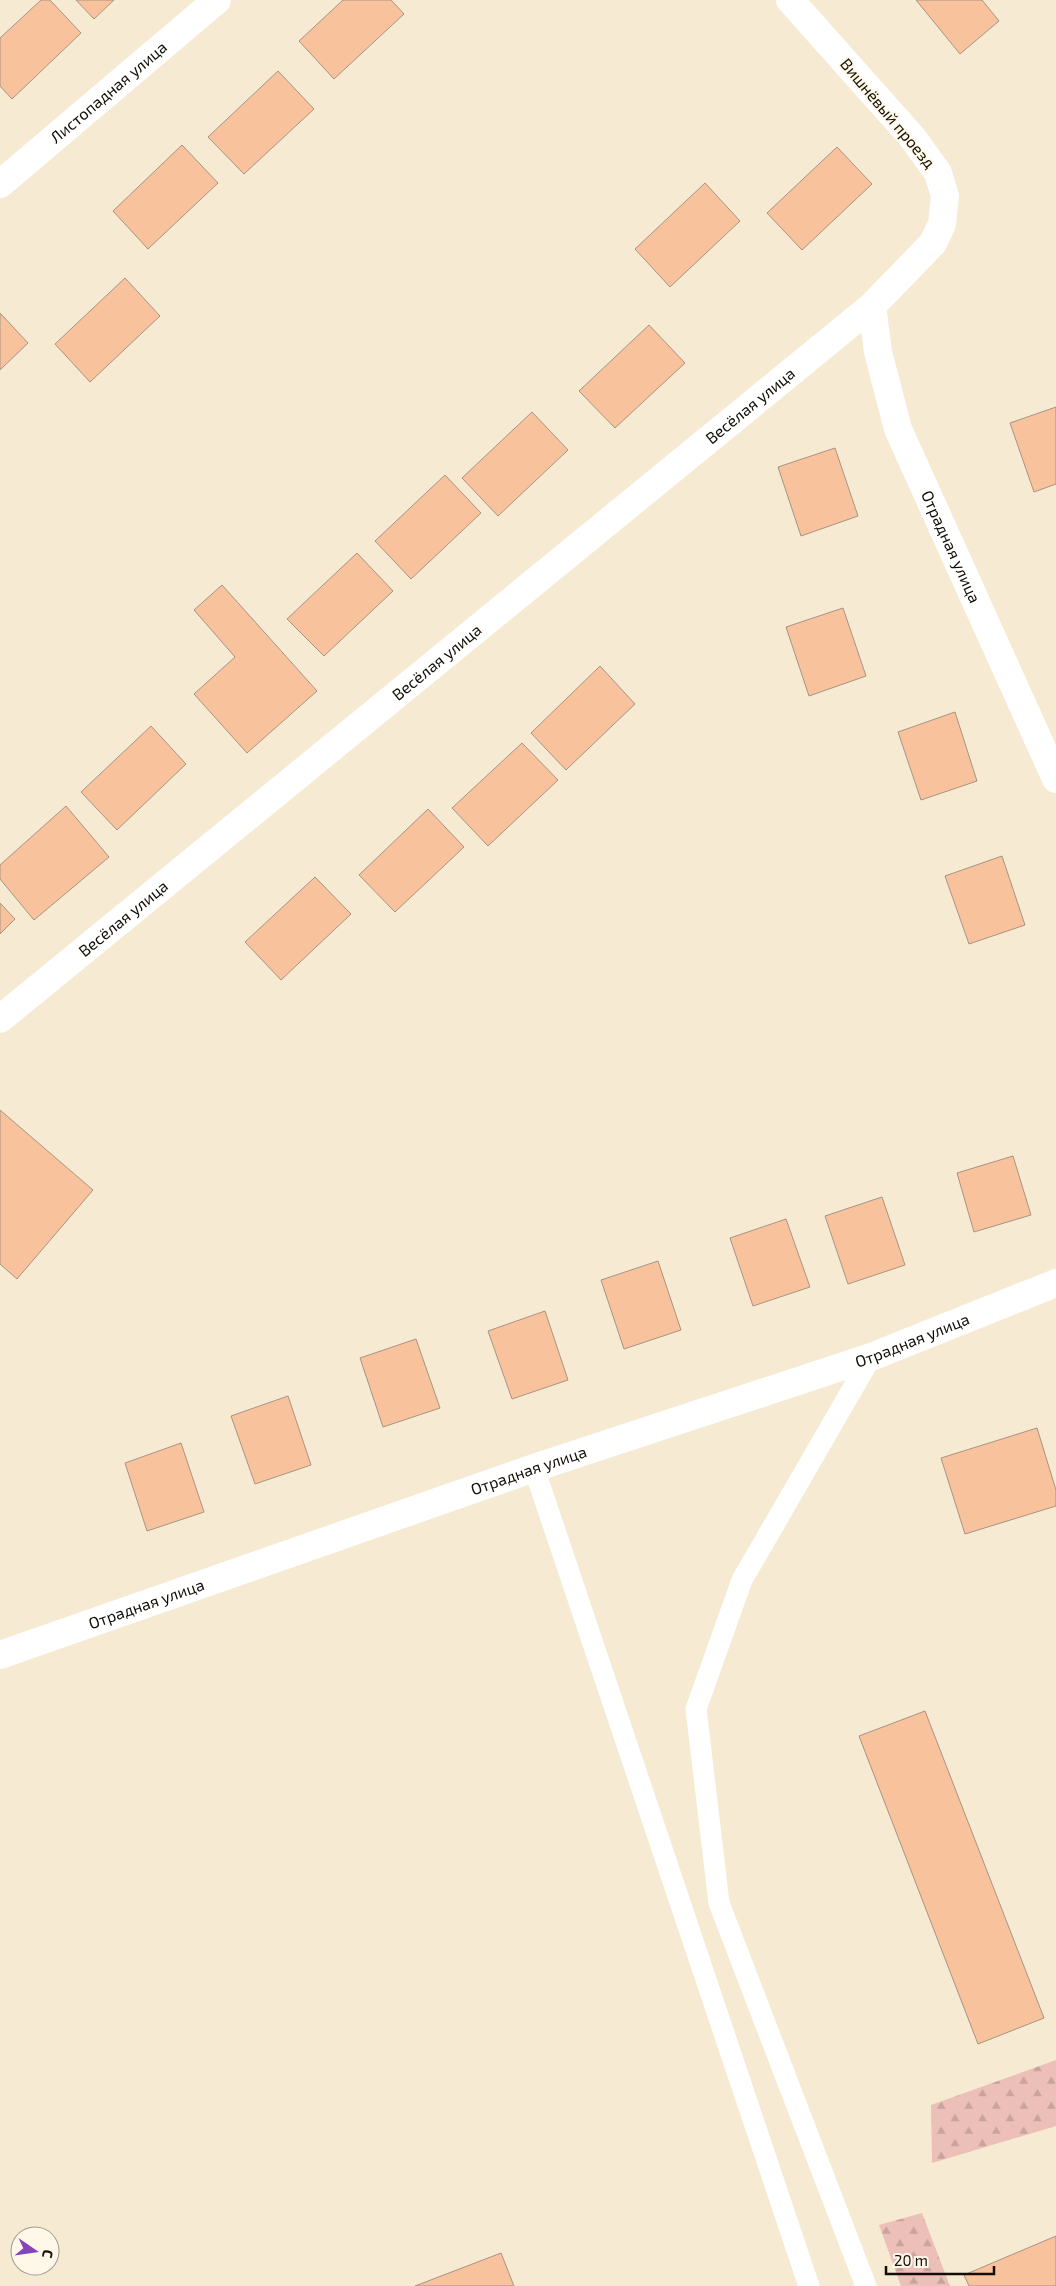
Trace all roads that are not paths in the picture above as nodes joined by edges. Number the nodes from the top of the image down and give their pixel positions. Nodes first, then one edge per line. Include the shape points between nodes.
1 (217, 0) edge
2 (790, 0) edge
3 (0, 184) edge
4 (872, 306) junction
5 (1056, 779) edge
6 (0, 1019) edge
7 (1056, 1282) edge
8 (871, 1357) junction
9 (534, 1468) junction
10 (0, 1655) edge
11 (809, 2286) edge
12 (866, 2286) edge

1 - 3 street, Листопадная улица
2 - 4 street, Вишнёвый проезд via 912,137 938,173 945,196 942,224 933,243
4 - 5 street, Отрадная улица via 878,352 898,429
4 - 6 street, Весёлая улица
7 - 8 street, Отрадная улица
8 - 9 street, Отрадная улица
8 - 12 lane via 742,1580 696,1709 719,1903
9 - 10 street, Отрадная улица
9 - 11 lane

